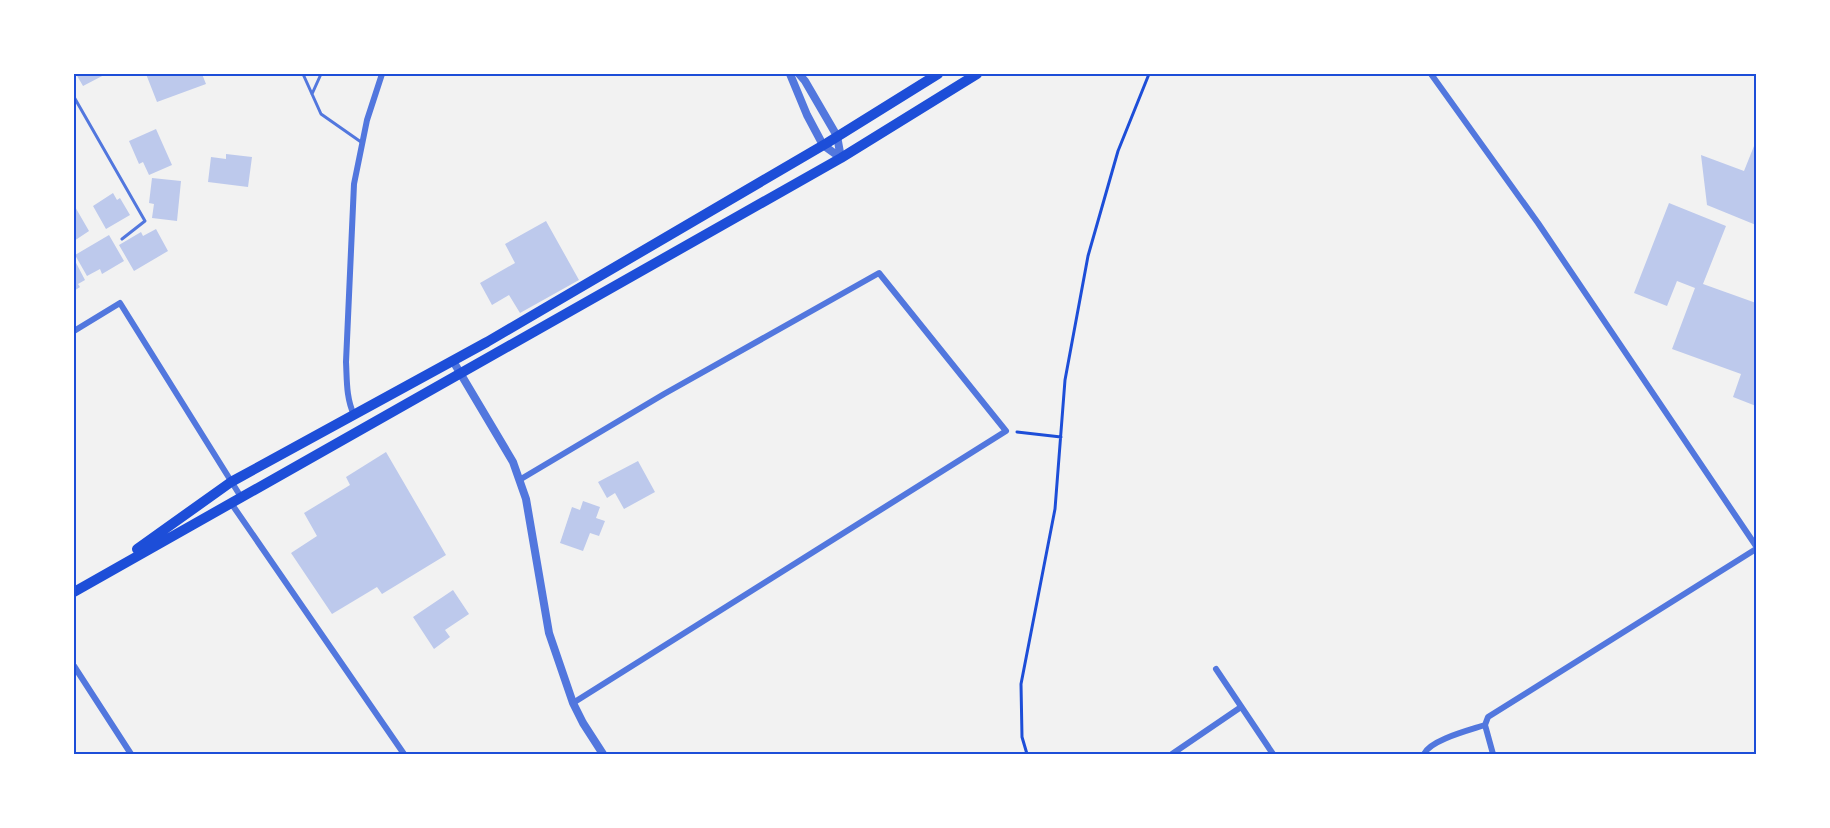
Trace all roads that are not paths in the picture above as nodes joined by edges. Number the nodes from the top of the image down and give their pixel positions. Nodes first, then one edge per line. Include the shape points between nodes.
1 (303, 74) edge
2 (321, 74) edge
3 (382, 74) edge
4 (790, 74) edge
5 (799, 74) edge
6 (938, 74) edge
7 (977, 74) edge
8 (1431, 74) edge
9 (312, 94) junction
10 (74, 97) edge
11 (837, 136) junction
12 (362, 143) junction
13 (823, 145) junction
14 (841, 159) junction
15 (122, 239) dead end
16 (74, 331) edge
17 (453, 361) junction
18 (460, 374) junction
19 (354, 415) junction
20 (521, 479) junction
21 (231, 482) junction
22 (236, 500) junction
23 (1756, 547) edge
24 (93, 581) junction
25 (74, 592) edge
26 (74, 666) edge
27 (1216, 669) dead end
28 (573, 703) junction
29 (1240, 707) junction
30 (1485, 724) junction
31 (132, 754) edge
32 (404, 754) edge
33 (603, 754) edge
34 (1172, 754) edge
35 (1273, 754) edge
36 (1424, 754) edge
37 (1493, 754) edge

1 - 9 lane
2 - 9 lane
3 - 12 street
4 - 13 street
5 - 11 street
6 - 11 main road
7 - 14 main road
8 - 23 street via 1538,223
9 - 12 lane via 321,114
10 - 15 lane via 145,221
11 - 13 main road
11 - 14 street
12 - 19 street via 354,184 350,242 347,383
13 - 14 street
13 - 17 main road
14 - 18 main road
16 - 21 street via 120,303
17 - 18 street
17 - 19 main road
18 - 20 street
18 - 22 main road
19 - 21 main road
20 - 28 street via 549,633
20 - 28 street via 879,273 1006,431
21 - 22 street
21 - 24 main road
22 - 24 main road
22 - 32 street
23 - 30 street via 1488,717
24 - 25 main road
26 - 31 street
27 - 29 street
28 - 33 street
29 - 34 street
29 - 35 street
30 - 36 street via 1435,744
30 - 37 street

